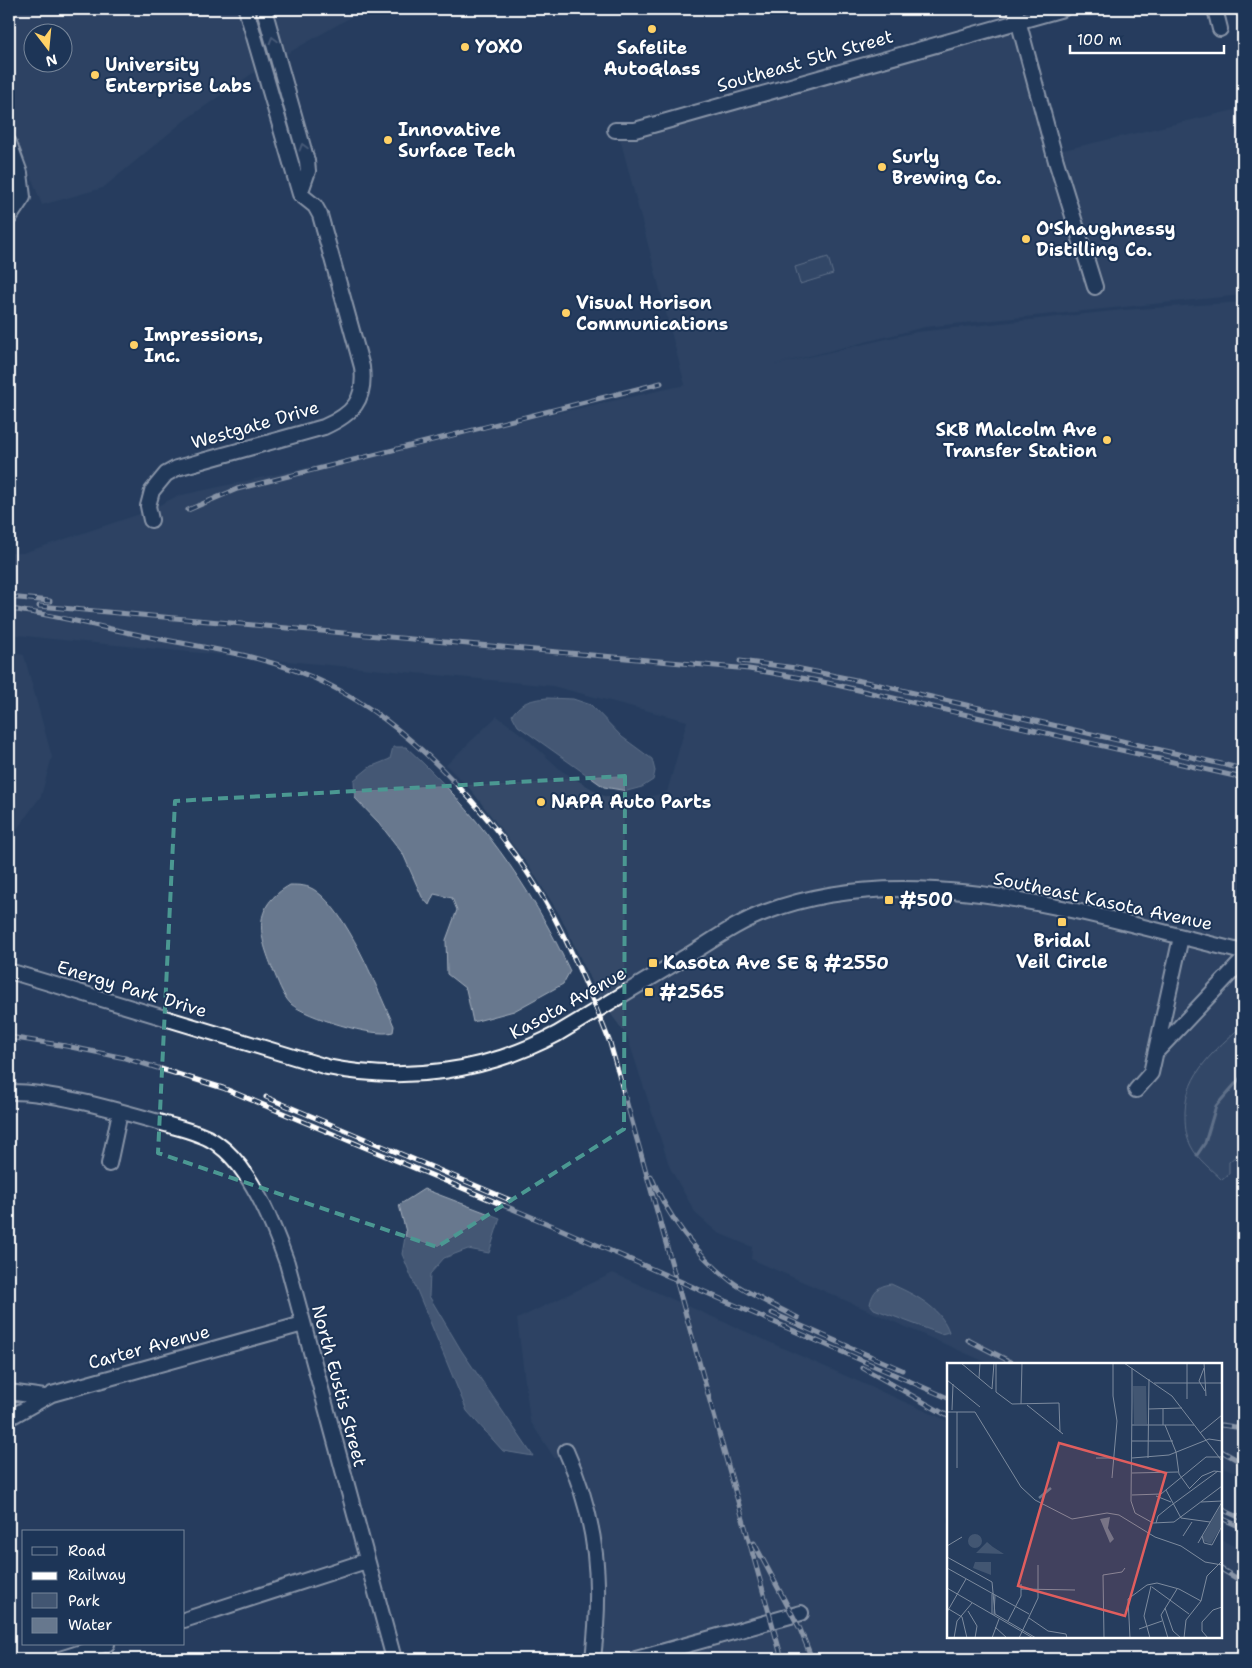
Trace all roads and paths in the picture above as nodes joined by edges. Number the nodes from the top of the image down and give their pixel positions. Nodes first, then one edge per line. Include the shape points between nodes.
1 (246, 9) edge
2 (264, 9) edge
3 (1063, 9) edge
4 (1214, 9) edge
5 (1017, 15) edge
6 (1220, 29) dead end
7 (615, 130) dead end
8 (9, 143) edge
9 (300, 194) junction
10 (9, 218) edge
11 (1095, 287) dead end
12 (150, 520) dead end
13 (834, 895) joint
14 (1181, 937) junction
15 (1243, 952) edge
16 (1243, 960) edge
17 (9, 970) edge
18 (244, 1044) joint
19 (1157, 1051) junction
20 (1136, 1090) dead end
21 (9, 1092) edge
22 (120, 1112) junction
23 (109, 1164) dead end
24 (303, 1324) junction
25 (9, 1392) edge
26 (44, 1397) junction
27 (9, 1418) edge
28 (566, 1451) dead end
29 (366, 1561) junction
30 (801, 1613) dead end
31 (185, 1620) edge
32 (100, 1646) edge
33 (60, 1659) edge
34 (394, 1659) edge
35 (593, 1659) edge
36 (636, 1659) edge

1 - 9 street, Westgate Drive
9 -> 2 street via 308,171 307,161
3 - 5 street, Southeast 5th Street
4 - 6 street
5 - 7 street, Southeast 5th Street via 635,130
5 - 11 street via 1056,161
8 - 10 street via 23,184 23,197
9 - 12 street, Westgate Drive via 315,206 320,215 362,367 364,382 360,396 352,410 324,427 176,468 166,474 152,491 148,506
13 - 14 street, Southeast Kasota Avenue via 903,890 982,894 1032,902
13 - 18 street, Kasota Avenue via 799,901 752,918 541,1042 482,1064 414,1075 359,1073
14 - 15 street, Southeast Kasota Avenue
14 - 19 street
16 - 19 street
17 - 18 street, Energy Park Drive
19 - 20 street via 1151,1073
21 - 22 street via 40,1095
22 - 23 street
22 - 24 street, North Eustis Street via 212,1140 227,1152 242,1170 267,1216 287,1263
24 - 26 street, Carter Avenue
24 - 29 street, North Eustis Street
25 - 26 street
26 - 27 street, Carter Avenue
28 - 35 street via 582,1490 595,1540 597,1603
29 - 31 street
29 - 34 street, North Eustis Street
30 - 36 street
32 - 33 street

